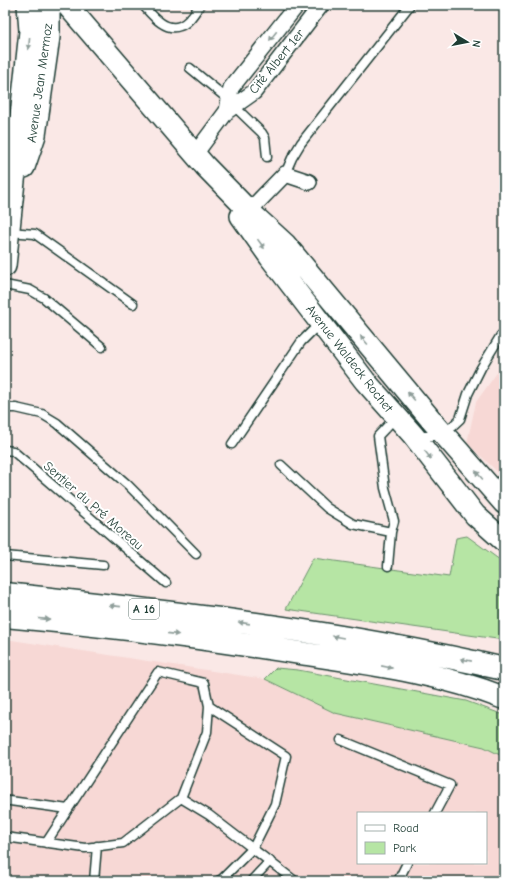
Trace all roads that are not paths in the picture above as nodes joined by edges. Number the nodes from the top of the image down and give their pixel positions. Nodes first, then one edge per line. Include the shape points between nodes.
1 (28, 5) edge
2 (49, 5) edge
3 (67, 5) edge
4 (84, 5) edge
5 (143, 5) edge
6 (200, 5) edge
7 (297, 5) edge
8 (321, 5) edge
9 (410, 5) edge
10 (190, 68) dead end
11 (133, 82) junction
12 (230, 106) junction
13 (267, 157) dead end
14 (200, 160) junction
15 (285, 174) junction
16 (309, 182) dead end
17 (9, 195) edge
18 (249, 211) junction
19 (8, 232) junction
20 (5, 266) edge
21 (5, 285) edge
22 (133, 304) dead end
23 (321, 323) junction
24 (501, 335) dead end
25 (102, 347) dead end
26 (5, 408) edge
27 (396, 416) junction
28 (444, 434) junction
29 (413, 435) junction
30 (232, 444) dead end
31 (5, 450) edge
32 (281, 465) dead end
33 (504, 503) edge
34 (391, 532) junction
35 (504, 541) edge
36 (196, 554) dead end
37 (5, 556) edge
38 (103, 565) dead end
39 (388, 566) dead end
40 (166, 583) dead end
41 (5, 594) edge
42 (5, 616) edge
43 (504, 669) edge
44 (504, 698) edge
45 (209, 706) junction
46 (341, 740) dead end
47 (181, 798) junction
48 (10, 801) dead end
49 (68, 808) junction
50 (436, 812) edge
51 (5, 837) edge
52 (46, 842) junction
53 (96, 846) junction
54 (253, 848) junction
55 (270, 861) junction
56 (406, 864) edge
57 (94, 881) edge
58 (218, 881) edge
59 (252, 881) edge
60 (296, 881) edge
61 (398, 881) edge

1 -> 17 main road, Avenue Jean Mermoz via 30,31
2 - 17 main road, Avenue Jean Mermoz via 49,37 35,135
3 - 11 main road, Avenue Waldeck Rochet
4 - 11 main road, Avenue Waldeck Rochet
5 - 6 lane via 167,26 180,26
7 -> 12 street, Cité Albert 1er via 231,88
8 - 12 street, Cité Albert 1er via 254,92
9 - 15 lane via 301,143
10 - 12 lane
11 - 14 main road, Avenue Waldeck Rochet
12 - 13 lane via 264,136
12 - 14 street, Cité Albert 1er
14 - 18 main road, Avenue Waldeck Rochet
14 -> 23 main road, Avenue Waldeck Rochet
15 - 16 street
15 - 18 street
17 - 19 main road, Avenue Jean Mermoz
28 -> 18 main road, Avenue Waldeck Rochet via 285,244
19 - 20 main road, Avenue Jean Mermoz
19 - 22 lane via 35,234
21 - 25 lane via 30,290 44,298
23 - 27 main road, Avenue Waldeck Rochet via 365,381
23 - 30 lane via 301,342
24 - 28 lane via 468,394 460,419
26 - 36 lane via 42,414 56,423 128,485
27 - 29 main road, Avenue Waldeck Rochet
27 - 34 lane via 378,436 385,488 394,521
28 - 29 lane
33 -> 28 main road, Avenue Waldeck Rochet
29 -> 35 main road, Avenue Waldeck Rochet via 475,515
31 - 40 lane, Sentier du Pré Moreau via 13,451
32 - 34 lane via 328,508 353,524
34 - 39 lane
37 - 38 lane
43 -> 41 highway, A 16 via 283,628 156,610
42 -> 44 highway, A 16 via 180,635 279,649 440,677
45 - 47 lane via 207,732
45 - 49 lane via 204,683 158,672
45 - 54 lane via 286,756 275,804
46 - 50 lane via 450,785
47 - 53 lane via 122,843
47 - 54 lane via 209,815
48 - 49 lane
49 - 52 lane
51 - 52 lane
52 - 53 lane via 85,848
53 - 57 lane
54 - 55 lane
54 - 58 lane
55 - 59 lane
55 - 60 lane
56 - 61 lane

